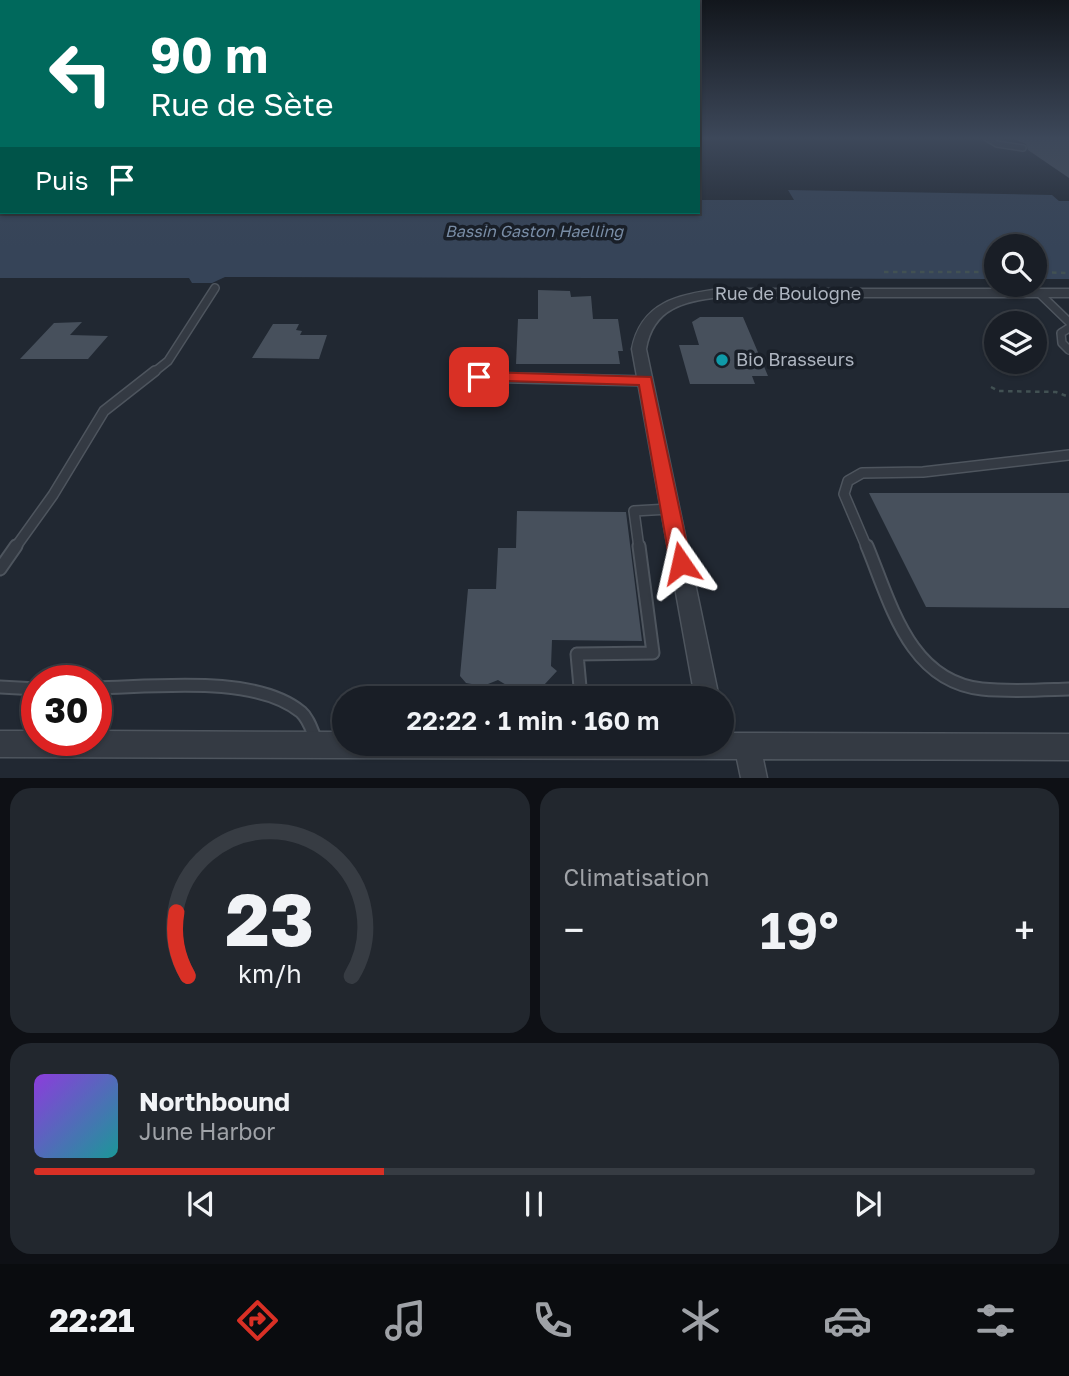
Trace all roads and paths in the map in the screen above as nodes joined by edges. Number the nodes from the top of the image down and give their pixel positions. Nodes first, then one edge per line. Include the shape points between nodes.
1 (884, 272) dead end
2 (984, 272) edge
3 (1047, 272) edge
4 (1069, 272) edge
5 (215, 288) dead end
6 (984, 293) edge
7 (1047, 293) edge
8 (1069, 293) edge
9 (1043, 297) edge
10 (1069, 322) edge
11 (1069, 328) edge
12 (1069, 350) edge
13 (479, 377) dead end
14 (646, 380) junction
15 (991, 387) dead end
16 (1069, 397) edge
17 (1069, 455) edge
18 (670, 509) junction
19 (0, 569) edge
20 (580, 686) edge
21 (704, 686) edge
22 (0, 687) edge
23 (21, 688) edge
24 (112, 688) edge
25 (1069, 689) edge
26 (0, 744) edge
27 (319, 746) junction
28 (332, 746) edge
29 (734, 746) edge
30 (747, 747) junction
31 (1069, 747) edge
32 (754, 778) edge

1 - 2 path
3 - 4 path
5 - 19 lane via 168,360 104,411 53,495
6 - 14 street, Rue de Boulogne via 721,293 690,298 658,311 646,326 639,349
7 - 8 street, Rue de Boulogne
9 - 10 lane
11 - 12 lane via 1061,333
13 - 14 lane
14 - 18 street, Rue de Boulogne
15 - 16 path
17 - 25 lane via 923,472 862,473 848,481 844,494 908,642 935,675 977,689
18 - 20 lane via 634,510 653,653 577,654
18 - 21 street, Rue de Boulogne
22 - 23 lane
24 - 27 lane via 245,688 277,698 302,713
26 - 27 street
27 - 28 street
29 - 30 street
30 - 31 street
30 - 32 street

